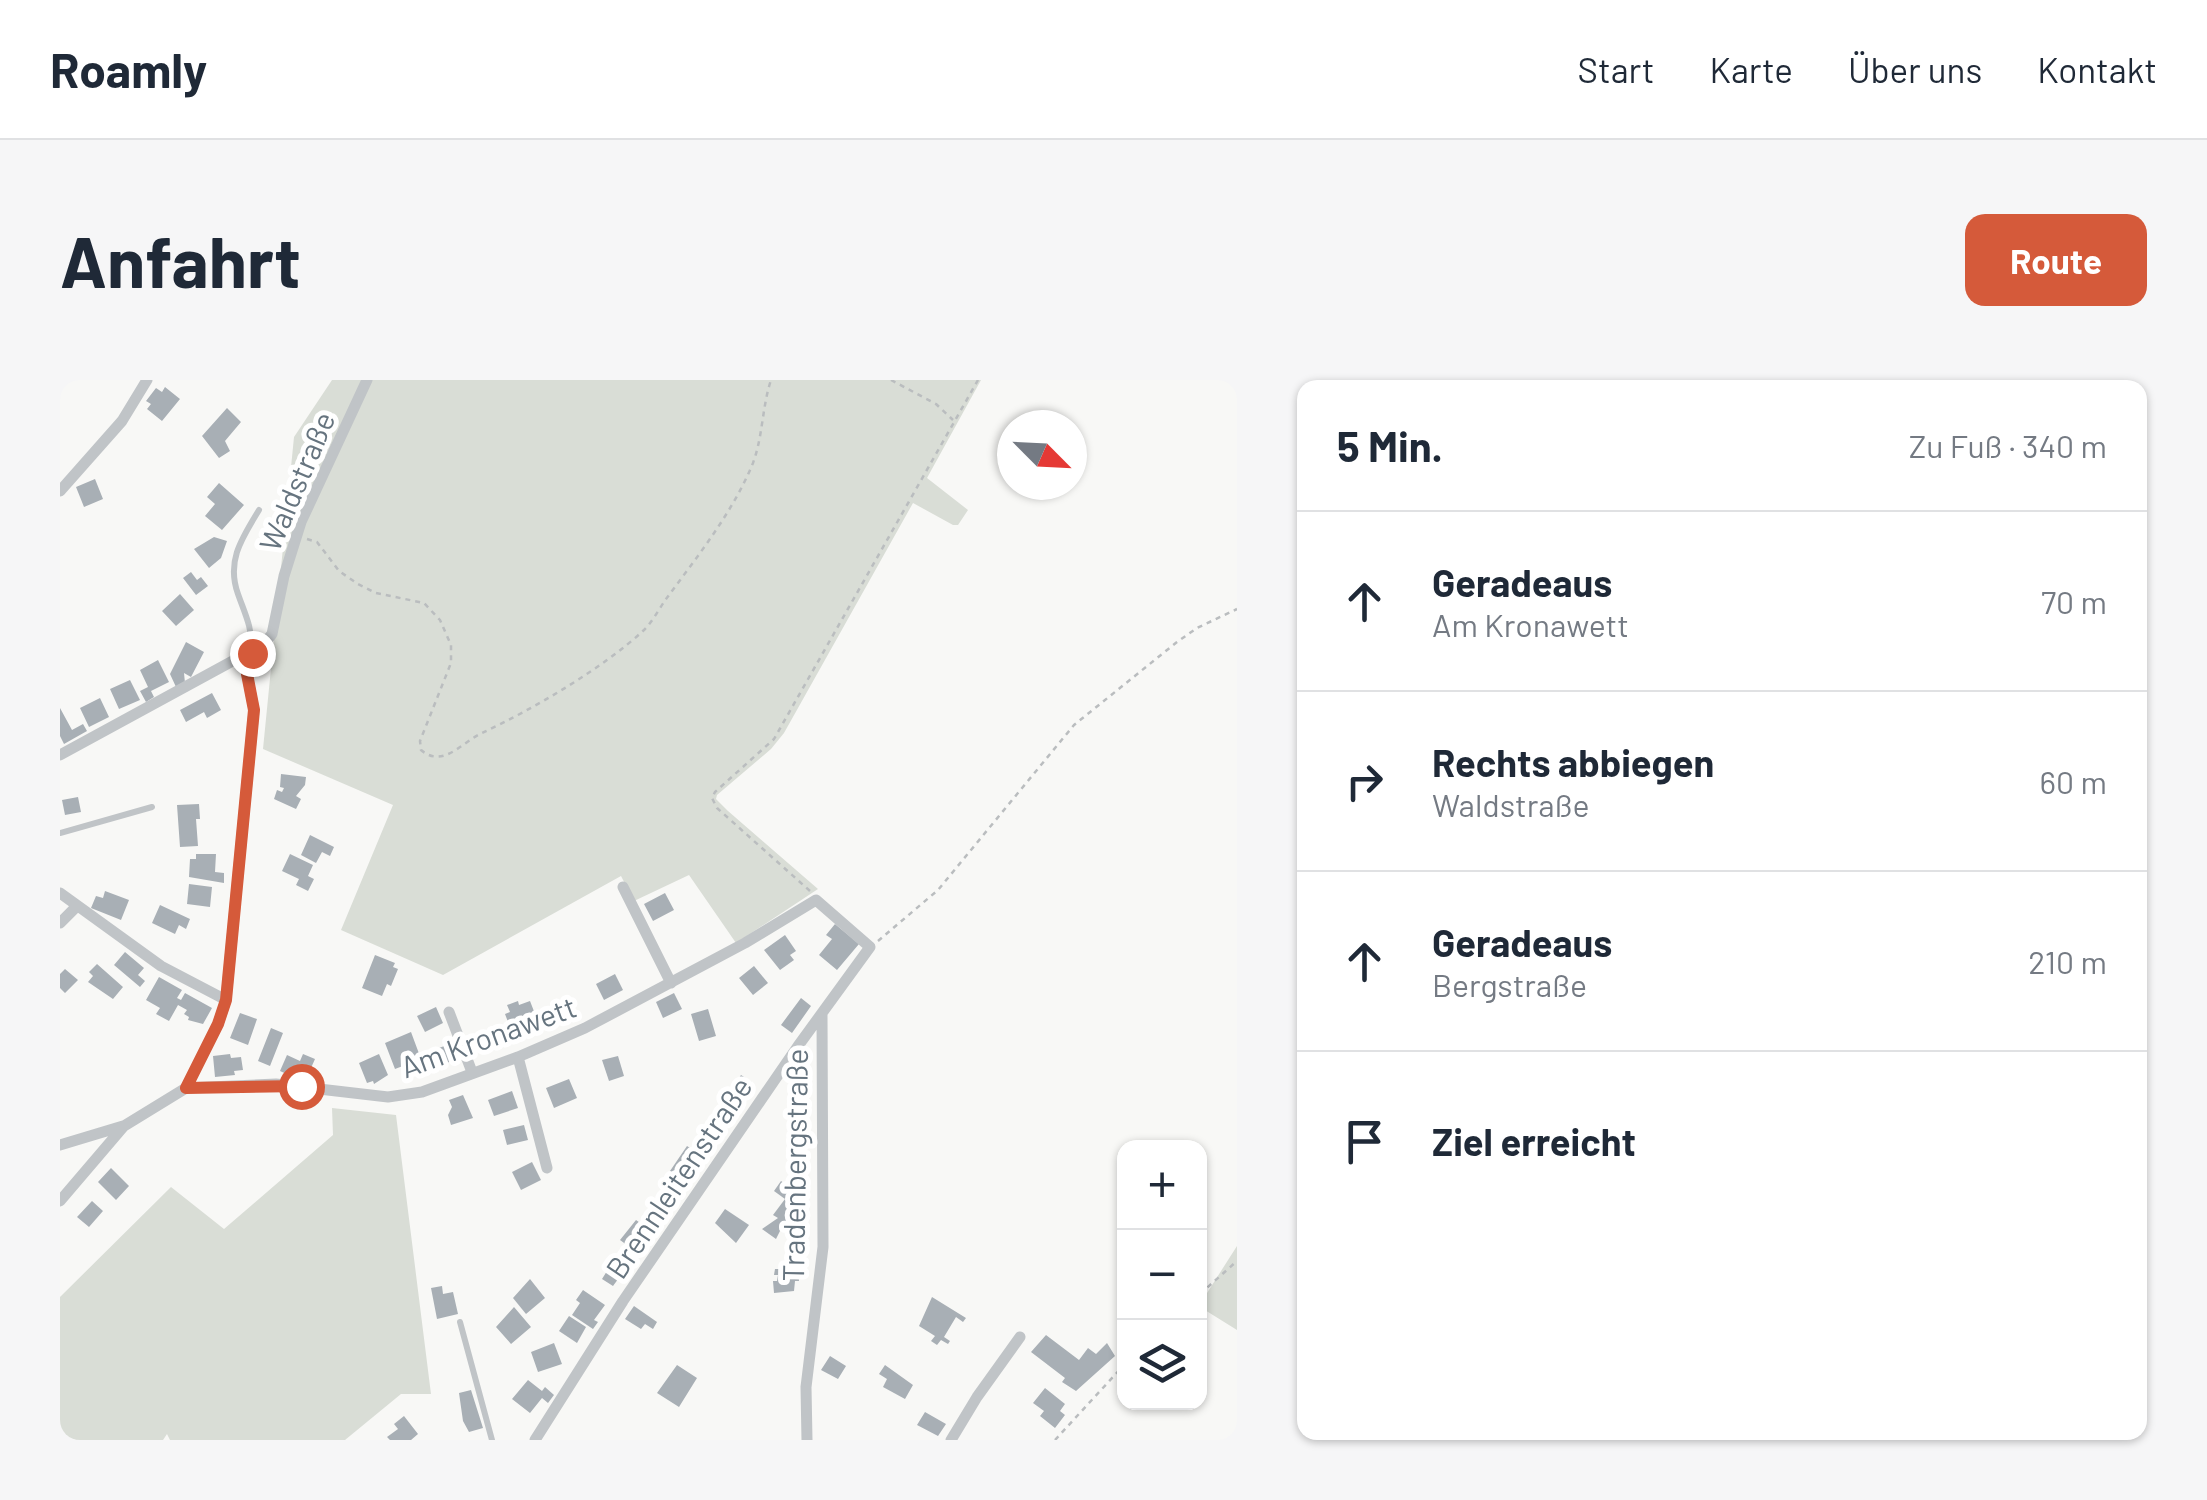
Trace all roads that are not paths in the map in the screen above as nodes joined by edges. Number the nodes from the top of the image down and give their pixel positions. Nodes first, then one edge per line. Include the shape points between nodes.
1 (147, 380) edge
2 (366, 380) edge
3 (60, 491) edge
4 (259, 510) dead end
5 (252, 653) junction
6 (60, 755) edge
7 (152, 807) dead end
8 (60, 833) edge
9 (623, 887) dead end
10 (60, 893) edge
11 (77, 906) junction
12 (60, 923) edge
13 (870, 947) joint
14 (671, 983) junction
15 (226, 1000) junction
16 (823, 1010) junction
17 (449, 1012) dead end
18 (798, 1046) junction
19 (822, 1054) junction
20 (518, 1057) junction
21 (472, 1072) junction
22 (186, 1088) junction
23 (124, 1126) junction
24 (60, 1145) edge
25 (546, 1168) dead end
26 (60, 1201) edge
27 (460, 1322) dead end
28 (1020, 1337) dead end
29 (492, 1440) edge
30 (535, 1440) edge
31 (806, 1440) edge
32 (951, 1440) edge

1 - 3 street via 122,421
2 - 5 street, Waldstraße via 297,536 272,634
4 - 5 lane via 232,565 252,628
5 - 6 street
5 - 15 street via 247,674 254,710
7 - 8 lane
9 - 14 street
10 - 11 street
11 - 12 street
11 - 15 street via 161,966
13 - 14 street, Am Kronawett via 816,900
13 - 16 street, Brennleitenstraße
14 - 20 street, Am Kronawett
15 - 22 street
16 - 18 street, Brennleitenstraße
16 - 19 street, Tradenbergstraße
17 - 21 street
18 - 19 street
18 - 30 street, Brennleitenstraße
19 - 31 street, Tradenbergstraße via 823,1247
20 - 21 street, Am Kronawett
20 - 25 street
21 - 22 street, Am Kronawett via 388,1098 276,1084
22 - 23 street, Am Kronawett
23 - 24 street
23 - 26 street, Am Kronawett
27 - 29 lane
28 - 32 street

